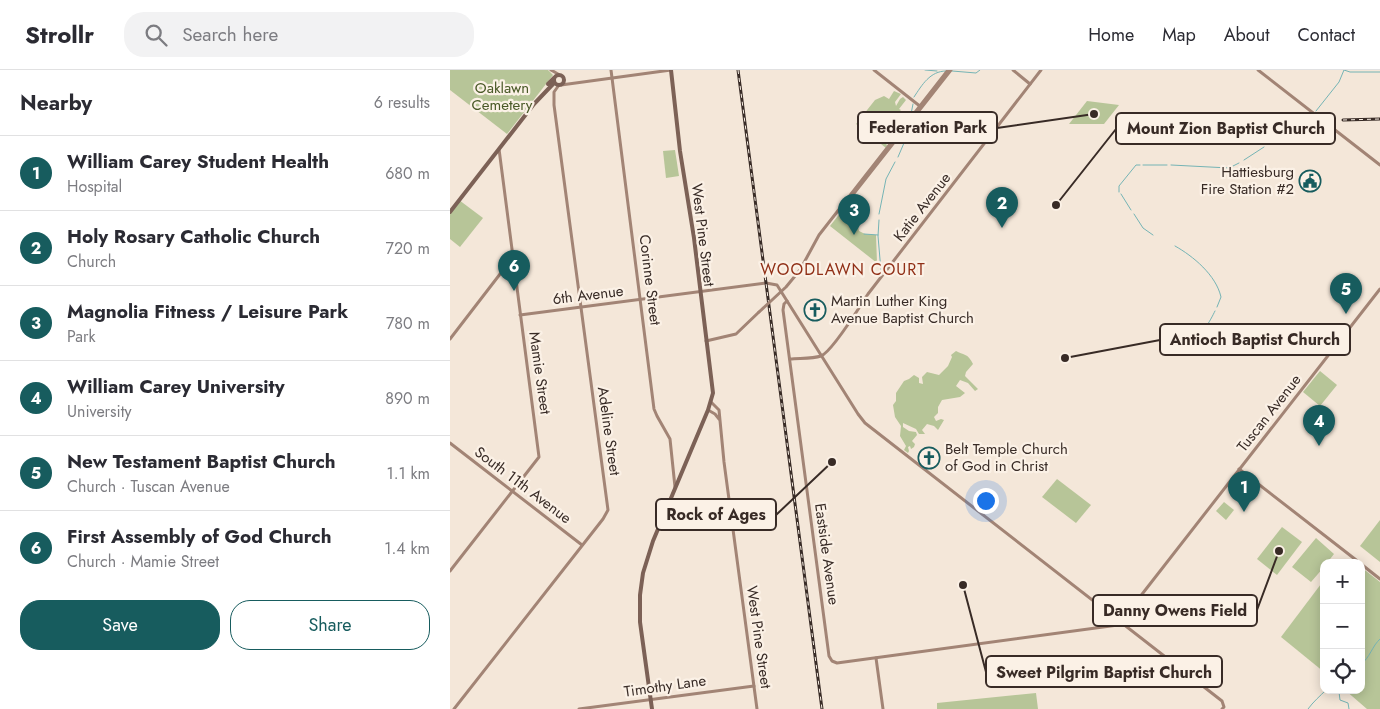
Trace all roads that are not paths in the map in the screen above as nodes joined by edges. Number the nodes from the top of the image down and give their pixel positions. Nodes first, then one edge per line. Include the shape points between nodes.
1 (611, 70) edge
2 (671, 70) edge
3 (874, 70) edge
4 (950, 70) edge
5 (1013, 70) edge
6 (1041, 70) edge
7 (1258, 70) edge
8 (558, 77) edge
9 (612, 78) junction
10 (1030, 84) junction
11 (921, 107) junction
12 (499, 149) junction
13 (1380, 165) edge
14 (450, 212) edge
15 (514, 259) junction
16 (1380, 289) edge
17 (700, 292) junction
18 (783, 293) junction
19 (641, 300) junction
20 (787, 301) junction
21 (783, 306) junction
22 (581, 308) junction
23 (520, 315) junction
24 (450, 339) edge
25 (706, 341) junction
26 (821, 356) junction
27 (790, 359) junction
28 (711, 402) junction
29 (708, 410) junction
30 (719, 420) junction
31 (450, 443) edge
32 (1239, 469) junction
33 (675, 489) junction
34 (512, 491) junction
35 (582, 545) junction
36 (1355, 559) edge
37 (1365, 567) edge
38 (450, 571) edge
39 (1380, 579) edge
40 (1121, 622) junction
41 (876, 658) junction
42 (754, 686) junction
43 (650, 699) junction
44 (1223, 708) edge
45 (454, 709) edge
46 (579, 709) edge
47 (652, 709) edge
48 (757, 709) edge
49 (883, 709) edge

1 - 9 street, Corinne Street
2 - 9 street
2 - 17 main road, West Pine Street
3 - 11 street
4 - 11 street
5 - 10 street
6 - 10 street, Katie Avenue
7 - 13 street
8 - 9 street
8 - 12 main road
8 - 22 street, Adeline Street via 552,96
9 - 19 street, Corinne Street
10 - 26 street, Katie Avenue via 868,294 852,320
11 - 25 street, bridge via 818,238 786,287 736,334
12 - 14 main road
12 - 15 street, Mamie Street
15 - 23 street, Mamie Street
15 - 24 street
16 - 32 street, Tuscan Avenue
17 - 18 street, 6th Avenue via 766,283 777,284
17 - 19 street, 6th Avenue
17 - 25 main road, West Pine Street
18 - 20 street
18 - 21 street, Eastside Avenue
19 - 22 street, 6th Avenue
19 - 33 street, Corinne Street via 654,408 670,439
20 - 21 street
20 - 26 street
21 - 27 street, Eastside Avenue
22 - 23 street, 6th Avenue
22 - 35 street, Adeline Street via 608,509
23 - 34 street, Mamie Street via 539,458
25 - 28 main road, West Pine Street via 713,390
26 - 27 street
26 - 40 street via 868,426
27 - 41 street, Eastside Avenue via 830,660
28 - 29 main road, West Pine Street
28 - 30 street, West Pine Street via 718,408
29 - 30 street
29 - 33 main road, West Pine Street
30 - 42 street, West Pine Street
31 - 34 street, South 11th Avenue
32 - 36 street
32 - 40 street, Tuscan Avenue
33 - 43 main road, West Pine Street via 648,555 640,590 640,622
34 - 35 street, South 11th Avenue
34 - 38 street, Mamie Street
35 - 45 street, Adeline Street
37 - 39 street
40 - 41 street via 1113,627
40 - 44 street via 1222,701
41 - 49 street
42 - 43 street, Timothy Lane
42 - 48 street, West Pine Street
43 - 46 street, Timothy Lane
43 - 47 main road, West Pine Street

